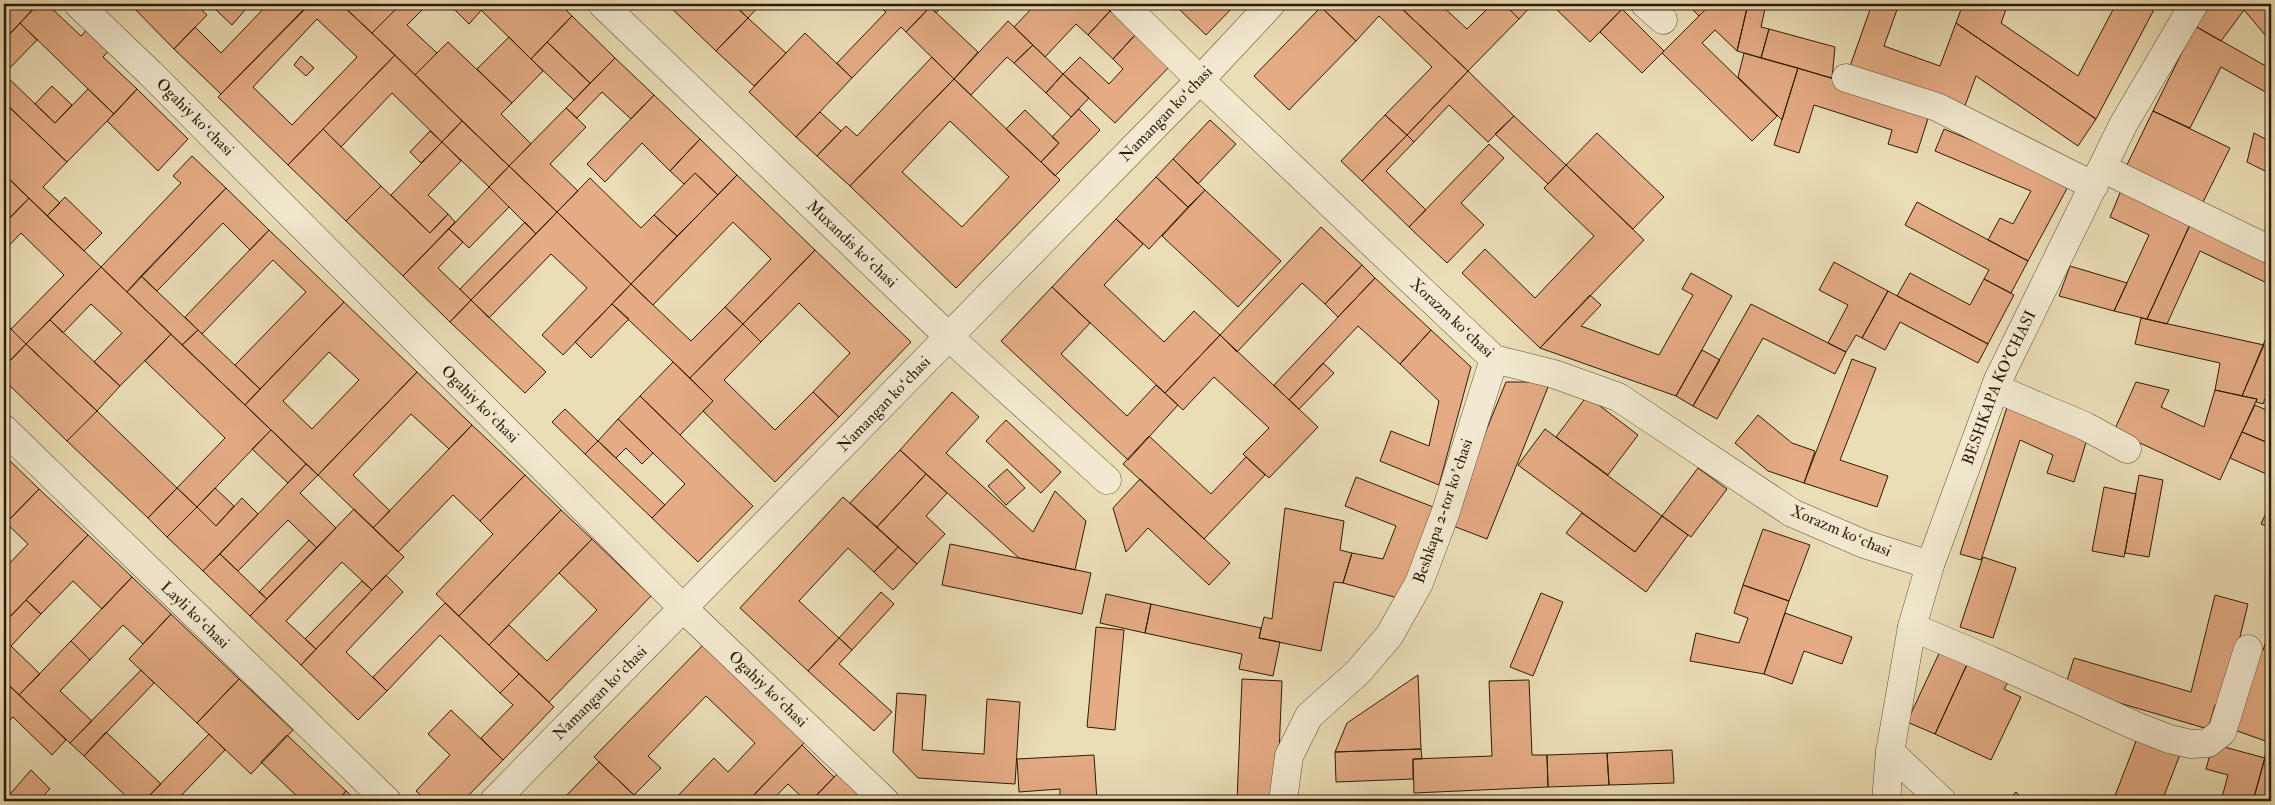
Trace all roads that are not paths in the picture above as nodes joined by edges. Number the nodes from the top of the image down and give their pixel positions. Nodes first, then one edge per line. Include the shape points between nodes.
1 (78, 4) edge
2 (602, 4) edge
3 (1123, 4) edge
4 (1270, 4) edge
5 (2194, 4) edge
6 (1846, 78) dead end
7 (1200, 80) junction
8 (2098, 177) junction
9 (2268, 249) dead end
10 (950, 337) junction
11 (1494, 359) junction
12 (1995, 388) junction
13 (4, 429) edge
14 (2127, 449) dead end
15 (1107, 480) dead end
16 (1930, 565) junction
17 (684, 609) junction
18 (1912, 628) junction
19 (2248, 649) dead end
20 (1890, 752) junction
21 (387, 801) edge
22 (494, 801) edge
23 (885, 801) edge
24 (1283, 801) edge
25 (1886, 801) edge
26 (1942, 801) edge

1 - 17 street, Ogahiy koʻchasi via 158,80
2 - 10 street, Muxandis koʻchasi
3 - 7 street, Xorazm koʻchasi
4 - 7 street, Namangan koʻchasi
5 - 8 street, BESHKAPA KO'CHASI via 2123,125
6 - 8 street via 1937,107
7 - 10 street, Namangan koʻchasi
7 - 11 street, Xorazm koʻchasi
8 - 9 street
8 - 12 street, BESHKAPA KO'CHASI
10 - 15 street, Muxandis koʻchasi
10 - 17 street, Namangan koʻchasi
11 - 16 street, Xorazm koʻchasi via 1554,374 1618,397 1792,513 1864,544
11 - 24 street, Beshkapa 2-tor koʼchasi via 1446,511 1419,583 1389,636 1358,672 1309,716 1289,756
12 - 14 street via 2085,426
12 - 16 street, BESHKAPA KO'CHASI
13 - 21 street, Layli koʻchasi
16 - 18 street, BESHKAPA KO'CHASI
17 - 22 street, Namangan koʻchasi
17 - 23 street, Ogahiy koʻchasi
18 - 19 street via 2136,726 2191,744 2208,743 2222,732
18 - 20 street, BESHKAPA KO'CHASI
20 - 25 street, BESHKAPA KO'CHASI
20 - 26 street

